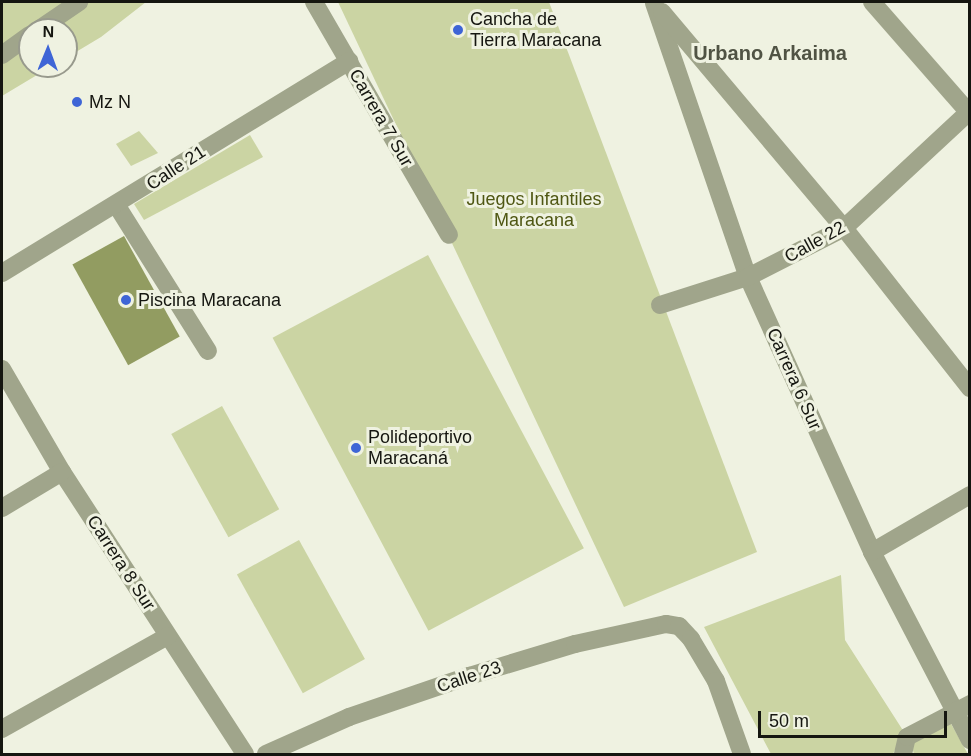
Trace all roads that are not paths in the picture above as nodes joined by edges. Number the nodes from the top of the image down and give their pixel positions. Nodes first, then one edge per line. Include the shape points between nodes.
1 (79, 2) edge
2 (314, 2) edge
3 (653, 2) edge
4 (872, 2) edge
5 (56, 18) edge
6 (18, 44) edge
7 (2, 55) edge
8 (349, 61) junction
9 (969, 113) edge
10 (117, 206) junction
11 (844, 228) junction
12 (449, 234) dead end
13 (2, 273) edge
14 (748, 277) junction
15 (660, 305) dead end
16 (208, 351) dead end
17 (2, 369) edge
18 (969, 388) edge
19 (62, 472) junction
20 (969, 495) edge
21 (2, 508) edge
22 (872, 552) junction
23 (168, 636) junction
24 (962, 708) edge
25 (2, 729) edge
26 (969, 740) edge
27 (905, 746) edge
28 (246, 754) edge
29 (266, 754) edge
30 (742, 754) edge

1 - 5 street
2 - 8 street, Carrera 7 Sur
3 - 11 street, Carrera 6 Sur
3 - 14 street, Carrera 6 Sur
4 - 9 street
6 - 7 street
8 - 10 street, Calle 21
8 - 12 street, Carrera 7 Sur
9 - 11 street, Calle 22
10 - 13 street, Calle 21
10 - 16 street
11 - 14 street, Calle 22
11 - 18 street, Carrera 6 Sur
14 - 15 street, Calle 22
14 - 22 street, Carrera 6 Sur
17 - 19 street, Carrera 8 Sur
19 - 21 street
19 - 23 street, Carrera 8 Sur
20 - 22 street
22 - 24 street, Carrera 6 Sur
23 - 25 street
23 - 28 street, Carrera 8 Sur
24 - 26 street, Carrera 6 Sur
24 - 27 street
29 - 30 street, Calle 23 via 349,717 480,673 644,627 679,626 716,681

